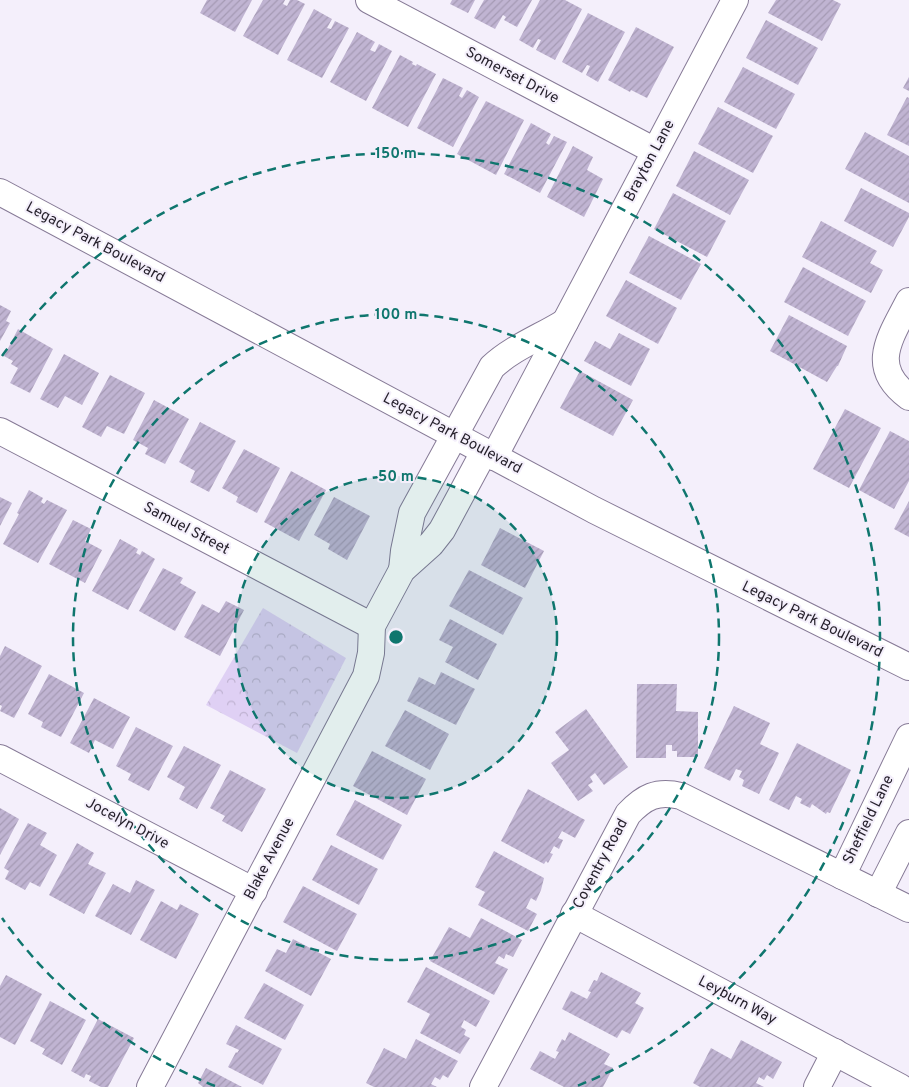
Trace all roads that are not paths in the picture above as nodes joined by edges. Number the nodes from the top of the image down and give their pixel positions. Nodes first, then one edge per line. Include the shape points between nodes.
1 (369, 0) edge
2 (735, 0) edge
3 (655, 151) junction
4 (0, 192) edge
5 (909, 301) edge
6 (566, 321) junction
7 (909, 398) edge
8 (0, 431) edge
9 (454, 435) junction
10 (489, 454) junction
11 (402, 570) junction
12 (372, 626) junction
13 (909, 668) edge
14 (909, 737) edge
15 (0, 758) edge
16 (909, 833) edge
17 (842, 876) junction
18 (254, 891) junction
19 (878, 894) junction
20 (909, 909) edge
21 (574, 914) junction
22 (835, 1052) junction
23 (150, 1087) edge
24 (484, 1087) edge
25 (817, 1087) edge
26 (900, 1087) edge

1 - 3 street, Somerset Drive
2 - 3 street, Brayton Lane
3 - 6 street, Brayton Lane
4 - 9 street, Legacy Park Boulevard
5 - 7 street via 888,342 886,361 888,376
6 - 9 street, Brayton Lane via 502,358 492,368
6 - 10 street, Brayton Lane
8 - 12 street, Samuel Street
9 - 10 street, Legacy Park Boulevard
9 - 11 street, Brayton Lane via 412,513
10 - 11 street, Brayton Lane via 442,530
10 - 13 street, Legacy Park Boulevard
11 - 12 street
12 - 18 street, Blake Avenue via 372,653 366,676
14 - 17 street, Sheffield Lane
15 - 18 street, Jocelyn Drive
16 - 19 street
17 - 19 street, Coventry Road
17 - 21 street, Coventry Road via 682,796 661,794 644,800 628,814
18 - 23 street, Blake Avenue
19 - 20 street, Coventry Road
21 - 22 street, Leyburn Way
21 - 24 street, Coventry Road
22 - 25 street
22 - 26 street, Leyburn Way

